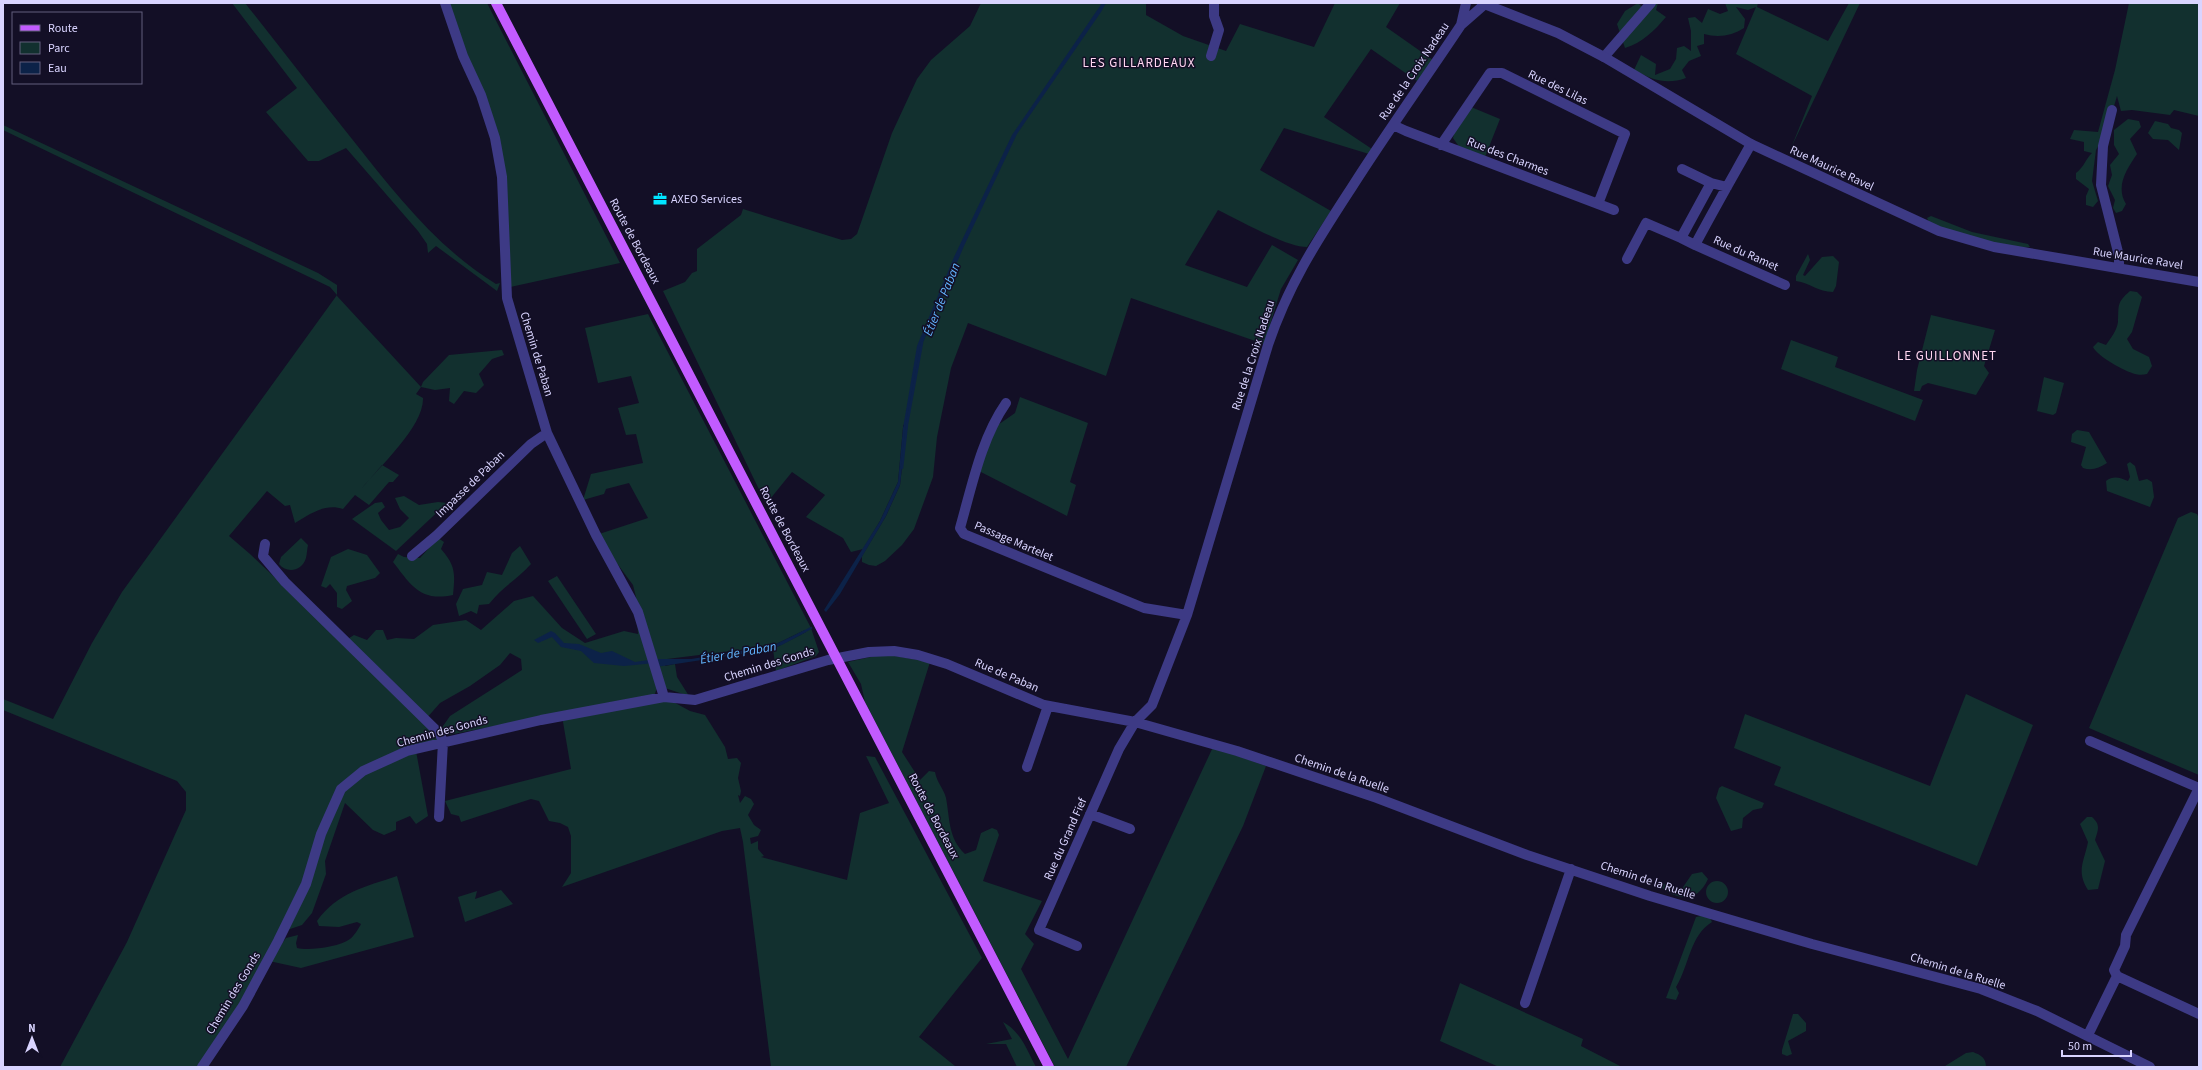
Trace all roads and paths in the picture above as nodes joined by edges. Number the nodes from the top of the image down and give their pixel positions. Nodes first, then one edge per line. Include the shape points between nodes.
1 (445, 3) edge
2 (496, 3) edge
3 (1214, 3) edge
4 (1466, 3) edge
5 (1651, 3) edge
6 (1483, 4) edge
7 (1461, 25) junction
8 (1211, 56) dead end
9 (1604, 57) junction
10 (2112, 110) dead end
11 (1393, 125) junction
12 (1751, 144) junction
13 (1441, 145) junction
14 (1682, 169) dead end
15 (1711, 183) junction
16 (1727, 187) junction
17 (1598, 204) junction
18 (1614, 210) dead end
19 (1681, 238) junction
20 (1695, 245) junction
21 (1627, 259) dead end
22 (2119, 267) junction
23 (2199, 282) edge
24 (1785, 285) dead end
25 (1006, 403) dead end
26 (547, 433) junction
27 (265, 544) dead end
28 (412, 556) dead end
29 (1187, 615) junction
30 (838, 659) junction
31 (664, 697) junction
32 (1048, 706) junction
33 (1135, 722) junction
34 (2090, 741) dead end
35 (443, 742) junction
36 (1027, 767) dead end
37 (2199, 788) edge
38 (1090, 814) junction
39 (439, 817) dead end
40 (1130, 830) dead end
41 (1571, 869) junction
42 (1076, 946) dead end
43 (2117, 976) junction
44 (1525, 1003) dead end
45 (2199, 1014) edge
46 (2088, 1035) junction
47 (202, 1067) edge
48 (1049, 1067) edge
49 (2150, 1067) edge

1 - 26 street, Chemin de Paban via 463,56 482,95 495,138 502,177 507,298
2 - 30 main road, Route de Bordeaux
3 - 8 street via 1214,16 1219,30
4 - 7 street
5 - 9 street
6 - 7 street
6 - 9 street, Rue Maurice Ravel via 1558,33
7 - 11 street, Rue de la Croix Nadeau
9 - 12 street, Rue Maurice Ravel
10 - 22 street via 2103,146 2101,185
11 - 13 street, Rue des Charmes
11 - 29 street, Rue de la Croix Nadeau via 1307,255 1283,303
12 - 16 street, Rue du Ramet
12 - 22 street, Rue Maurice Ravel via 1895,212 1965,240
13 - 17 street, Rue des Charmes
13 - 17 street, Rue des Lilas via 1490,73 1502,73 1624,134
14 - 15 street
15 - 16 street
15 - 19 street
16 - 20 street, Rue du Ramet
17 - 18 street, Rue des Charmes
19 - 20 street, Rue du Ramet
19 - 21 street, Rue du Ramet via 1646,223
20 - 24 street, Rue du Ramet
22 - 23 street, Rue Maurice Ravel
25 - 29 street, Passage Martelet via 996,418 976,472 960,528 964,534 1144,608
26 - 28 street, Impasse de Paban via 531,444
26 - 31 street, Chemin de Paban via 596,535 638,612
27 - 35 street via 263,556 285,582 440,734
29 - 33 street, Rue de la Croix Nadeau via 1152,705
30 - 31 street, Chemin des Gonds via 801,667 695,700
30 - 32 street, Rue de Paban via 870,652 918,654
30 - 48 main road, Route de Bordeaux
31 - 35 street, Chemin des Gonds via 541,720
32 - 33 street, Rue de Paban
32 - 36 street
33 - 38 street, Rue du Grand Fief via 1119,749
33 - 41 street, Chemin de la Ruelle via 1237,751 1378,798 1479,838
34 - 37 street
35 - 39 street
35 - 47 street, Chemin des Gonds via 407,751 363,770 342,790 321,834 306,884 278,941 243,1006
37 - 43 street via 2126,935 2125,946 2114,970
38 - 40 street
38 - 42 street, Rue du Grand Fief via 1039,930
41 - 44 street
41 - 46 street, Chemin de la Ruelle via 1650,896 1812,944 1981,989
43 - 45 street
43 - 46 street
46 - 49 street, Chemin de la Ruelle

